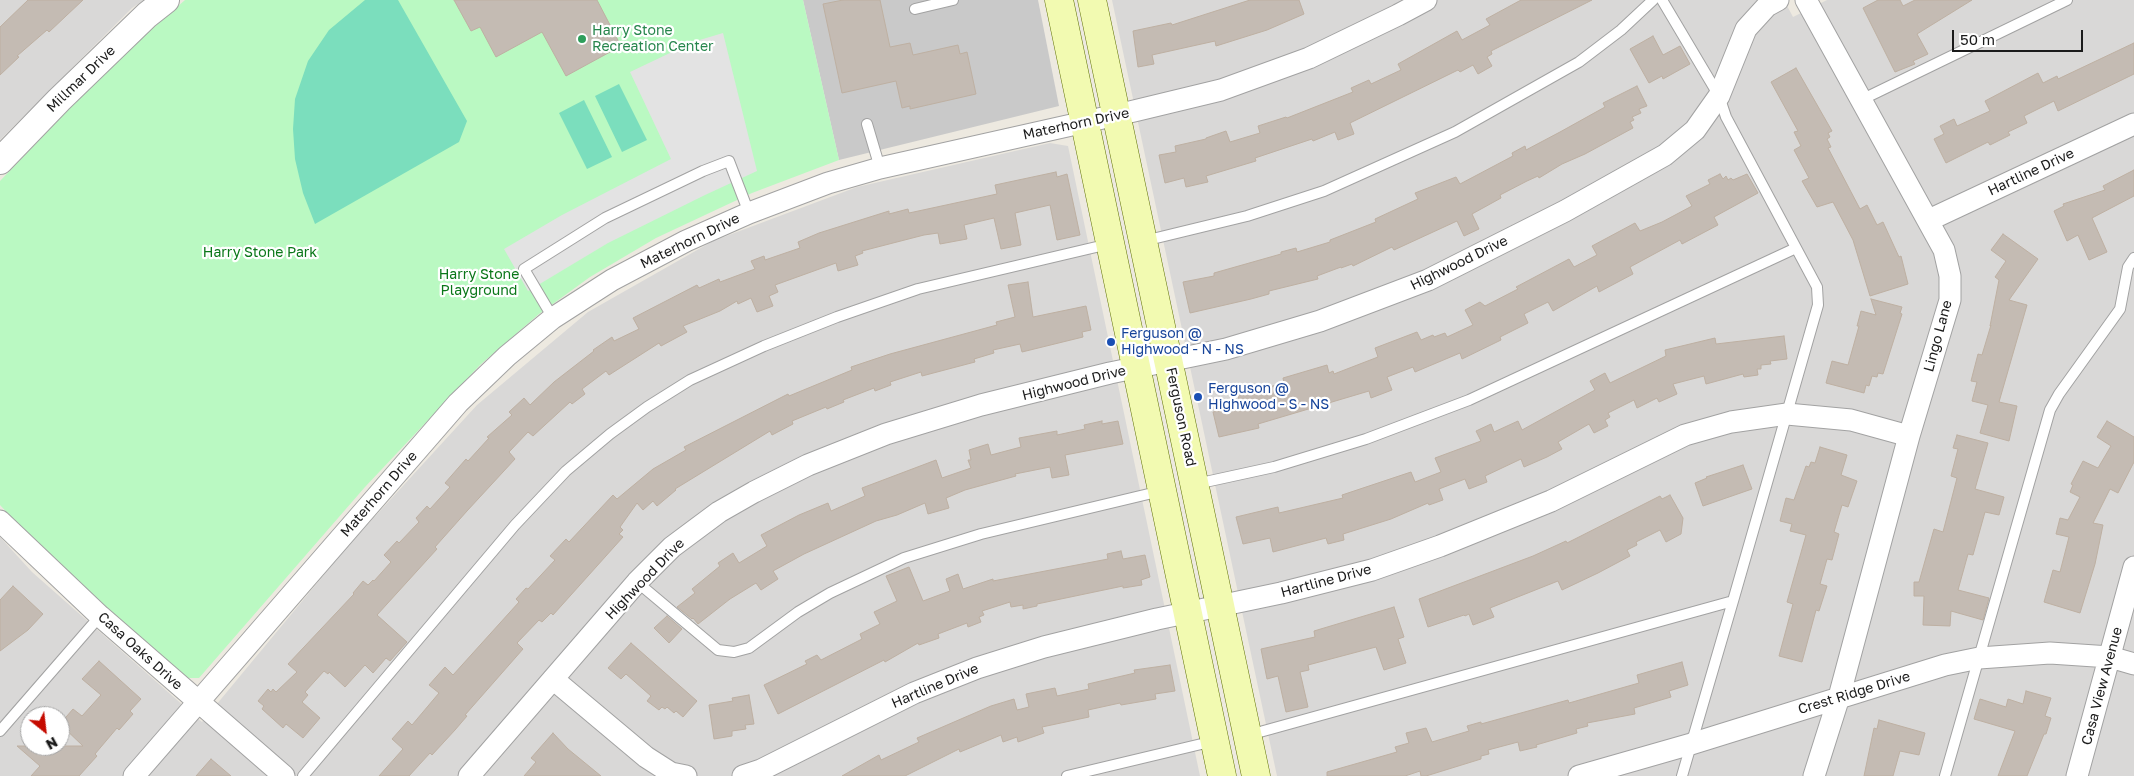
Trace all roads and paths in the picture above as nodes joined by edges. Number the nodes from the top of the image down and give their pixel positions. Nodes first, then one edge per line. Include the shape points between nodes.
1 (166, 0) edge
2 (953, 0) edge
3 (1059, 0) edge
4 (1092, 0) edge
5 (1426, 0) edge
6 (1653, 0) edge
7 (1662, 0) edge
8 (1778, 0) edge
9 (1806, 0) edge
10 (2067, 0) edge
11 (915, 9) dead end
12 (1719, 96) junction
13 (1861, 100) junction
14 (1116, 115) junction
15 (1085, 121) junction
16 (867, 124) dead end
17 (2134, 124) edge
18 (0, 161) edge
19 (880, 168) junction
20 (749, 213) junction
21 (1928, 220) junction
22 (1144, 242) junction
23 (1109, 244) junction
24 (1796, 248) junction
25 (2134, 258) edge
26 (553, 318) junction
27 (1169, 360) junction
28 (1136, 368) junction
29 (1786, 414) junction
30 (1909, 436) junction
31 (1195, 484) junction
32 (1162, 491) junction
33 (2, 528) edge
34 (2134, 567) edge
35 (637, 582) junction
36 (1733, 601) junction
37 (1221, 606) junction
38 (1189, 613) junction
39 (100, 616) junction
40 (1979, 658) junction
41 (2110, 658) junction
42 (2134, 664) edge
43 (553, 679) junction
44 (1839, 697) junction
45 (198, 702) junction
46 (0, 731) edge
47 (1248, 736) junction
48 (1215, 741) junction
49 (1691, 744) junction
50 (472, 775) edge
51 (134, 776) edge
52 (284, 776) edge
53 (303, 776) edge
54 (686, 776) edge
55 (743, 776) edge
56 (1067, 776) edge
57 (1222, 776) edge
58 (1256, 776) edge
59 (1579, 776) edge
60 (1682, 776) edge
61 (1814, 776) edge
62 (1945, 776) edge
63 (2077, 776) edge

1 - 18 street, Millmar Drive via 59,100
2 - 11 lane
3 - 15 main road
4 - 14 main road, Ferguson Road
5 - 14 street, Materhorn Drive via 1309,58 1221,90
6 - 22 lane via 1579,62 1455,132 1324,191 1247,216
7 - 12 lane
8 - 12 street, Highwood Drive via 1767,6 1746,29
9 - 13 street, Lingo Lane
10 - 13 lane
12 - 24 lane via 1726,116
12 - 27 street, Highwood Drive via 1695,130 1665,155 1565,211 1428,280 1320,321 1226,349
13 - 21 street, Lingo Lane
14 - 15 street, Materhorn Drive
14 - 22 main road, Ferguson Road
15 - 19 street, Materhorn Drive
15 - 23 main road
16 - 19 lane
17 - 21 street, Hartline Drive
19 - 20 street, Materhorn Drive via 828,183
20 - 26 street, Materhorn Drive via 686,241 612,280
20 - 26 lane via 729,162 605,218 524,269
21 - 30 street, Lingo Lane via 1944,250 1950,276 1950,300
22 - 27 main road, Ferguson Road
23 - 28 main road
23 - 53 lane via 918,289 846,314 690,380 647,407 566,471 515,525
24 - 29 lane via 1817,288 1818,304
24 - 31 lane via 1468,400 1357,442 1274,467
25 - 40 lane via 2128,267 2120,309 2050,410
26 - 45 street, Materhorn Drive via 458,403
27 - 28 street, Highwood Drive
27 - 31 main road, Ferguson Road
28 - 32 main road
28 - 35 street, Highwood Drive via 962,411 886,434 808,465 719,512 672,547
29 - 30 street, Hartline Drive via 1851,420
29 - 36 lane
29 - 37 street, Hartline Drive via 1731,422 1685,435 1551,501 1372,570
30 - 44 street, Lingo Lane
31 - 37 main road, Ferguson Road
32 - 35 lane via 981,534 904,558 830,593 749,648 734,652 718,650
32 - 38 main road
33 - 39 street, Casa Oaks Drive
34 - 41 street, Casa View Avenue
35 - 43 street, Highwood Drive
36 - 47 lane
36 - 49 lane
37 - 38 street, Hartline Drive
37 - 47 main road, Ferguson Road
38 - 48 main road
38 - 55 street, Hartline Drive via 1044,647 976,668 914,693
39 - 45 street, Casa Oaks Drive
39 - 46 lane
40 - 41 street, Crest Ridge Drive via 2050,653
40 - 44 street, Crest Ridge Drive
40 - 62 lane
41 - 42 street, Crest Ridge Drive
41 - 63 street, Casa View Avenue
43 - 50 street, Highwood Drive
43 - 54 street via 646,757 671,773
44 - 49 street, Crest Ridge Drive
44 - 61 street, Lingo Lane
45 - 51 street, Materhorn Drive
45 - 52 street, Casa Oaks Drive
47 - 58 main road, Ferguson Road
48 - 56 lane
48 - 57 main road
49 - 59 street, Crest Ridge Drive
49 - 60 lane

